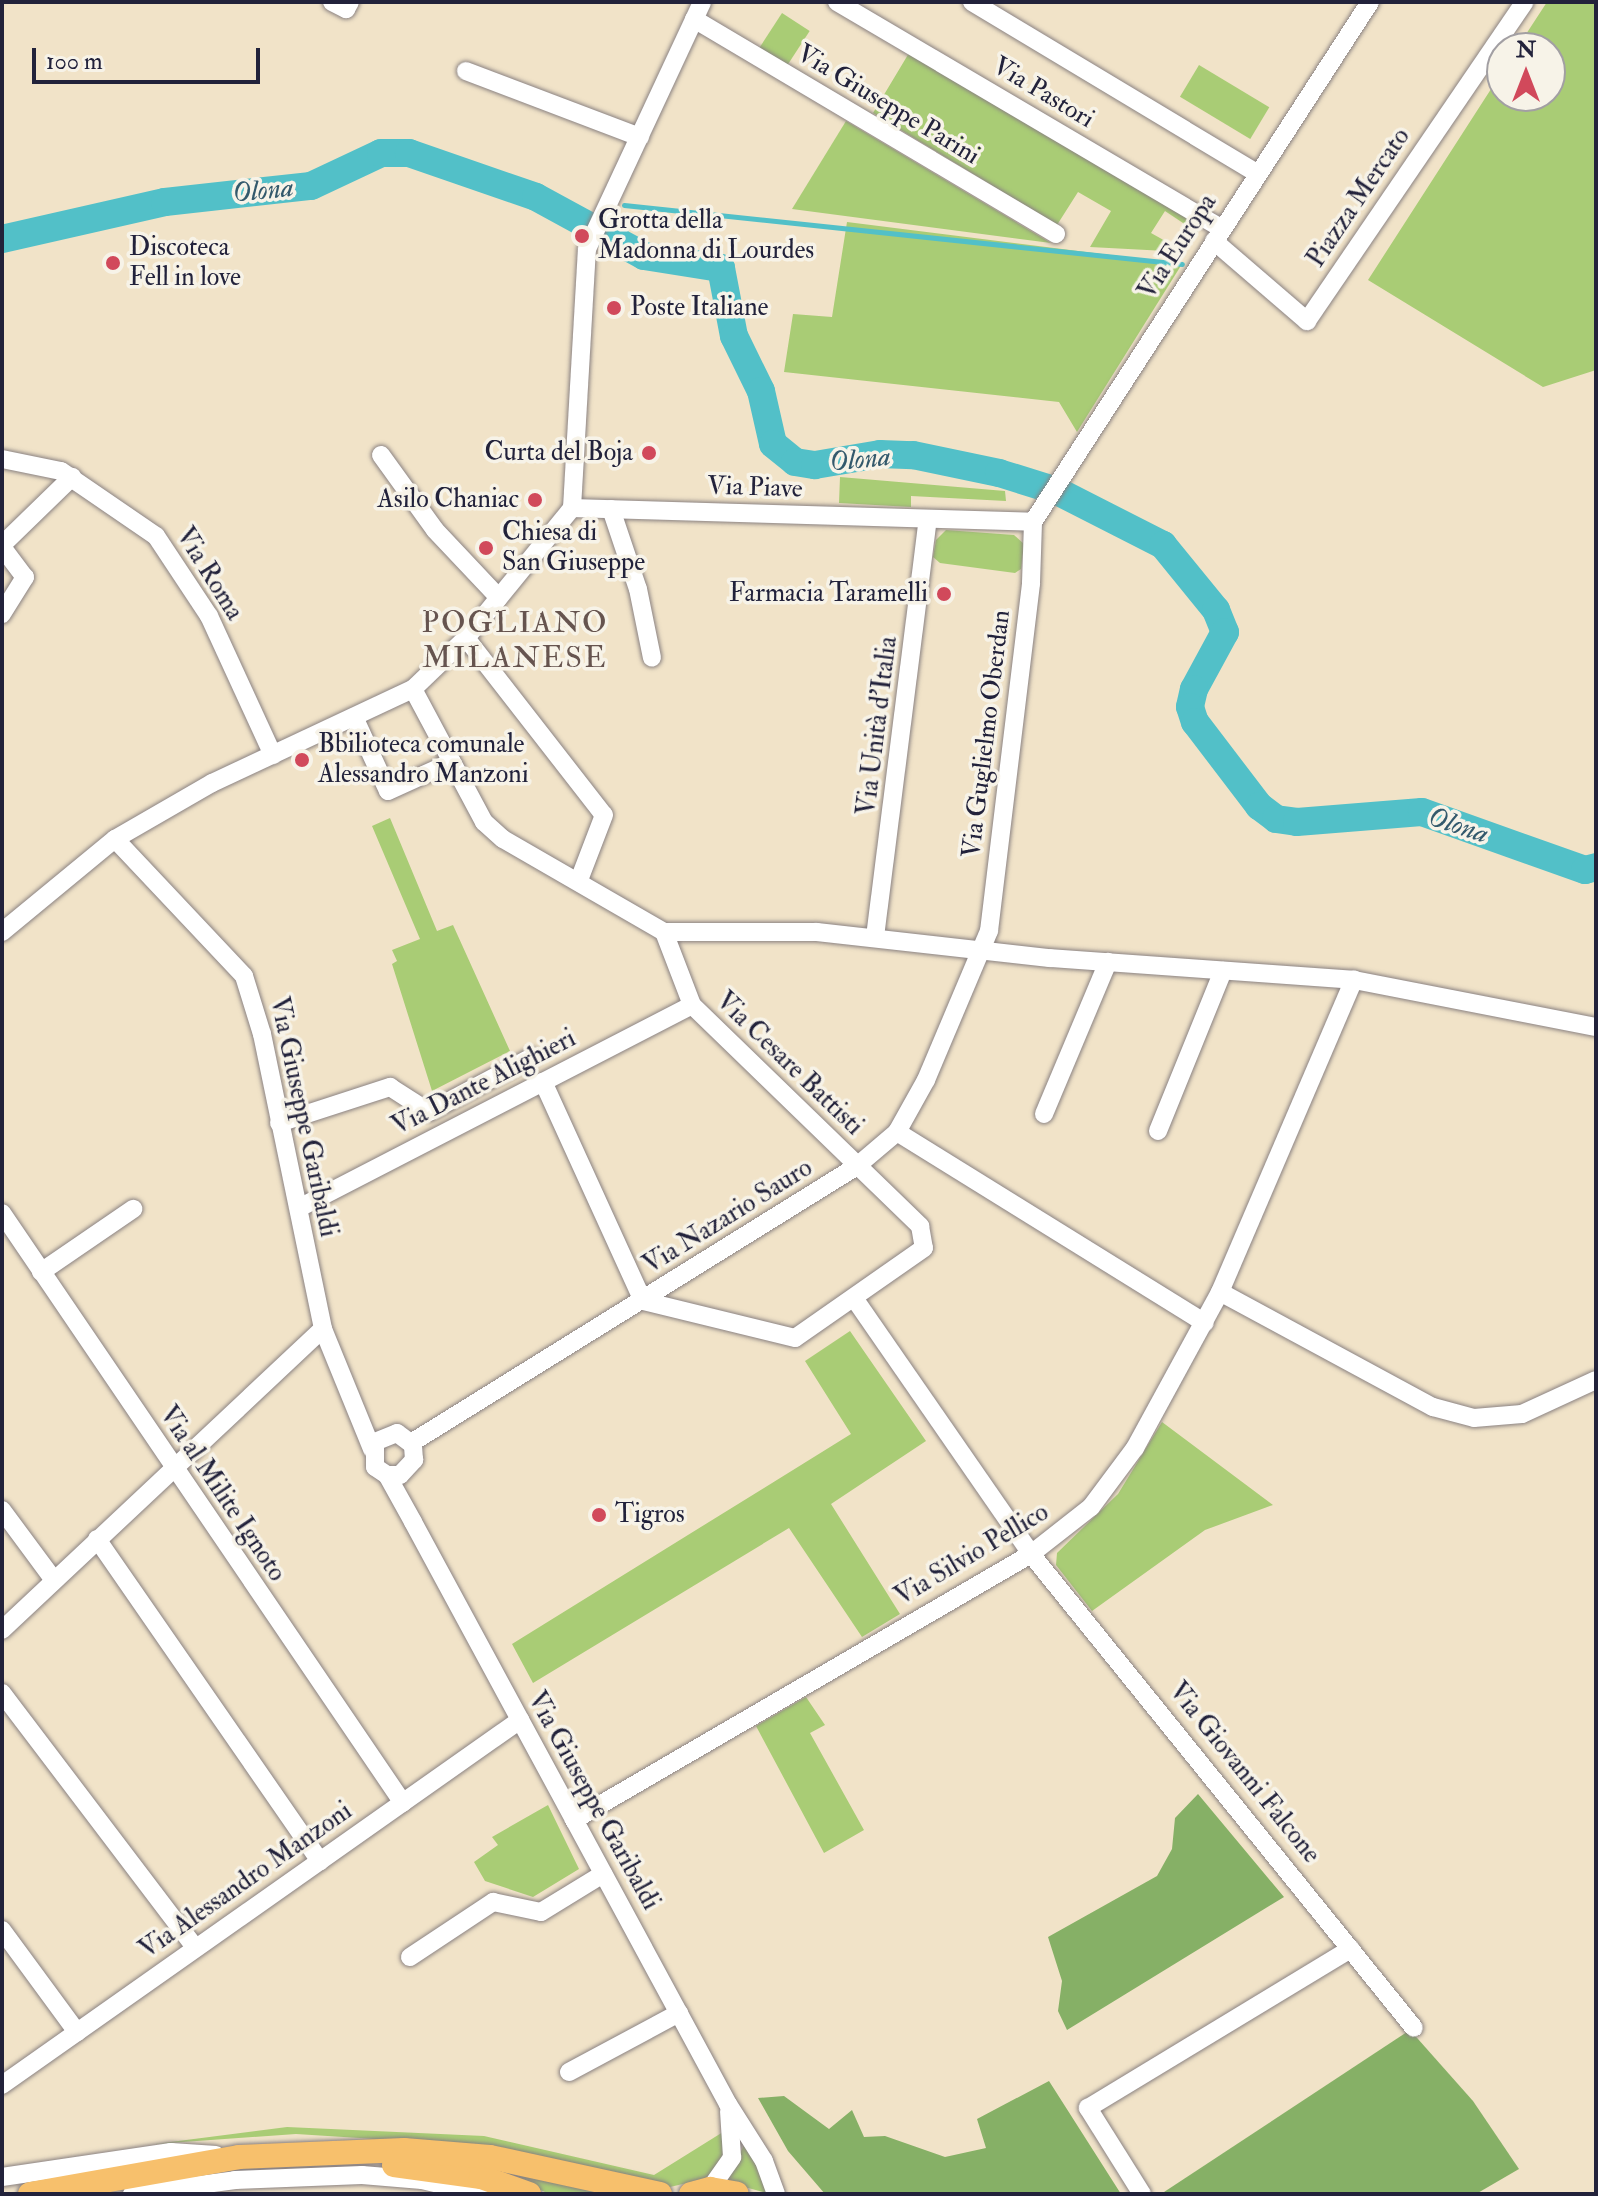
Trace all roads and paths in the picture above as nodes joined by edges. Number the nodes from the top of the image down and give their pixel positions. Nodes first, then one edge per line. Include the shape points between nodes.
1 (332, 2) edge
2 (350, 2) edge
3 (702, 2) edge
4 (837, 2) edge
5 (972, 2) edge
6 (1370, 2) edge
7 (1525, 2) edge
8 (694, 19) junction
9 (466, 71) dead end
10 (640, 137) junction
11 (1257, 173) junction
12 (1056, 234) dead end
13 (1218, 235) junction
14 (381, 455) dead end
15 (2, 459) edge
16 (72, 477) junction
17 (572, 508) junction
18 (611, 509) junction
19 (928, 520) junction
20 (1033, 522) junction
21 (2, 546) edge
22 (499, 598) junction
23 (2, 614) edge
24 (466, 638) junction
25 (652, 658) dead end
26 (413, 689) junction
27 (355, 719) junction
28 (273, 755) junction
29 (452, 762) junction
30 (115, 839) junction
31 (579, 880) junction
32 (2, 932) edge
33 (664, 932) junction
34 (875, 937) junction
35 (980, 951) junction
36 (1108, 962) junction
37 (1223, 971) junction
38 (1354, 980) junction
39 (692, 1005) junction
40 (1596, 1027) edge
41 (532, 1057) dead end
42 (543, 1082) junction
43 (1044, 1114) dead end
44 (279, 1123) junction
45 (1158, 1131) dead end
46 (897, 1132) junction
47 (857, 1166) junction
48 (299, 1208) junction
49 (133, 1209) dead end
50 (2, 1213) edge
51 (41, 1272) junction
52 (1220, 1292) junction
53 (854, 1298) junction
54 (643, 1301) junction
55 (1205, 1323) junction
56 (323, 1329) junction
57 (1596, 1380) edge
58 (353, 1402) junction
59 (407, 1438) junction
60 (372, 1449) junction
61 (172, 1468) junction
62 (395, 1474) junction
63 (2, 1510) edge
64 (97, 1539) junction
65 (1031, 1554) junction
66 (53, 1579) junction
67 (2, 1630) edge
68 (2, 1693) edge
69 (520, 1720) junction
70 (403, 1803) junction
71 (574, 1820) junction
72 (320, 1861) junction
73 (603, 1874) junction
74 (2, 1930) edge
75 (195, 1947) junction
76 (1351, 1949) junction
77 (410, 1957) dead end
78 (679, 2013) junction
79 (1414, 2028) dead end
80 (77, 2032) junction
81 (569, 2072) dead end
82 (2, 2085) edge
83 (728, 2104) junction
84 (245, 2172) edge
85 (2, 2177) edge
86 (399, 2177) junction
87 (226, 2188) edge
88 (700, 2192) edge
89 (30, 2194) edge
90 (132, 2194) edge
91 (409, 2194) edge
92 (480, 2194) edge
93 (529, 2194) edge
94 (660, 2194) edge
95 (737, 2194) edge
96 (776, 2194) edge
97 (1142, 2194) edge

1 - 2 street via 346,9
3 - 8 street
4 - 13 street, Via Pastori
5 - 11 street
6 - 11 street, Via Europa
7 - 13 street, Piazza Mercato via 1307,321
8 - 10 street
8 - 12 street, Via Giuseppe Parini
9 - 10 street
10 - 17 street via 587,249
11 - 13 street, Via Europa
13 - 20 street, Via Europa
14 - 22 street via 435,530
15 - 16 street, Via Roma
16 - 21 street
16 - 28 street, Via Roma via 156,536 184,573
17 - 18 street, Via Piave
17 - 22 street
18 - 19 street, Via Piave
18 - 25 street via 638,589
19 - 20 street, Via Piave
19 - 34 street, Via Unità d'Italia
20 - 35 street, Via Guglielmo Oberdan via 999,857 989,931
21 - 23 street via 25,577
22 - 24 street
24 - 26 street
24 - 31 street via 604,815
26 - 27 street
26 - 29 street
27 - 28 street
27 - 29 street via 388,791
28 - 30 street
29 - 31 street via 484,822 503,839
30 - 32 street
30 - 44 street, Via Giuseppe Garibaldi via 244,976 262,1034
31 - 33 street
33 - 34 street
33 - 39 street, Via Cesare Battisti
34 - 35 street
35 - 36 street
35 - 46 street, Via Nazario Sauro via 926,1080
36 - 37 street
36 - 43 street
37 - 38 street
37 - 45 street
38 - 40 street
38 - 52 street, Via Silvio Pellico
39 - 42 street, Via Dante Alighieri
39 - 47 street, Via Cesare Battisti
41 - 44 street via 429,1112 390,1087
42 - 48 street, Via Dante Alighieri
42 - 54 street
44 - 48 street, Via Giuseppe Garibaldi
46 - 47 street, Via Nazario Sauro
46 - 55 street
47 - 53 street, Via Cesare Battisti via 920,1226 926,1240 918,1254
47 - 54 street, Via Nazario Sauro
48 - 56 street, Via Giuseppe Garibaldi
49 - 51 street
50 - 51 street, Via al Milite Ignoto
51 - 61 street, Via al Milite Ignoto
52 - 55 street, Via Silvio Pellico
52 - 57 street via 1433,1407 1474,1418 1522,1414
53 - 54 street via 790,1339
53 - 65 street, Via Giovanni Falcone
54 - 59 street, Via Nazario Sauro
55 - 65 street, Via Silvio Pellico via 1108,1489 1074,1524
56 - 58 street, Via Giuseppe Garibaldi
56 - 61 street
58 - 59 street, Via Giuseppe Garibaldi via 376,1426
58 - 60 street, Via Giuseppe Garibaldi
59 - 60 street via 377,1439
59 - 62 street via 414,1460
60 - 62 street, Via Giuseppe Garibaldi via 375,1467
61 - 64 street
61 - 70 street, Via al Milite Ignoto
62 - 69 street, Via Giuseppe Garibaldi via 413,1522
63 - 66 street
64 - 66 street
64 - 72 street
65 - 71 street, Via Silvio Pellico
65 - 76 street, Via Giovanni Falcone
66 - 67 street
68 - 75 street
69 - 70 street, Via Alessandro Manzoni
69 - 71 street, Via Giuseppe Garibaldi
70 - 72 street, Via Alessandro Manzoni
71 - 73 street, Via Giuseppe Garibaldi
72 - 75 street, Via Alessandro Manzoni
73 - 77 street via 541,1912 493,1902
73 - 78 street, Via Giuseppe Garibaldi
74 - 80 street
75 - 80 street, Via Alessandro Manzoni
76 - 79 street, Via Giovanni Falcone
76 - 97 street via 1088,2108
78 - 81 street
78 - 83 street, Via Giuseppe Garibaldi
80 - 82 street, Via Alessandro Manzoni
83 - 88 street, Via Giuseppe Garibaldi via 732,2157
83 - 96 street, Via Giuseppe Garibaldi via 764,2161
84 - 85 street via 171,2152
84 - 86 street
84 - 87 street
84 - 89 main road
84 - 93 main road via 437,2168
84 - 94 main road via 311,2151 438,2150
86 - 91 street
86 - 92 street
87 - 90 street
88 - 95 main road

